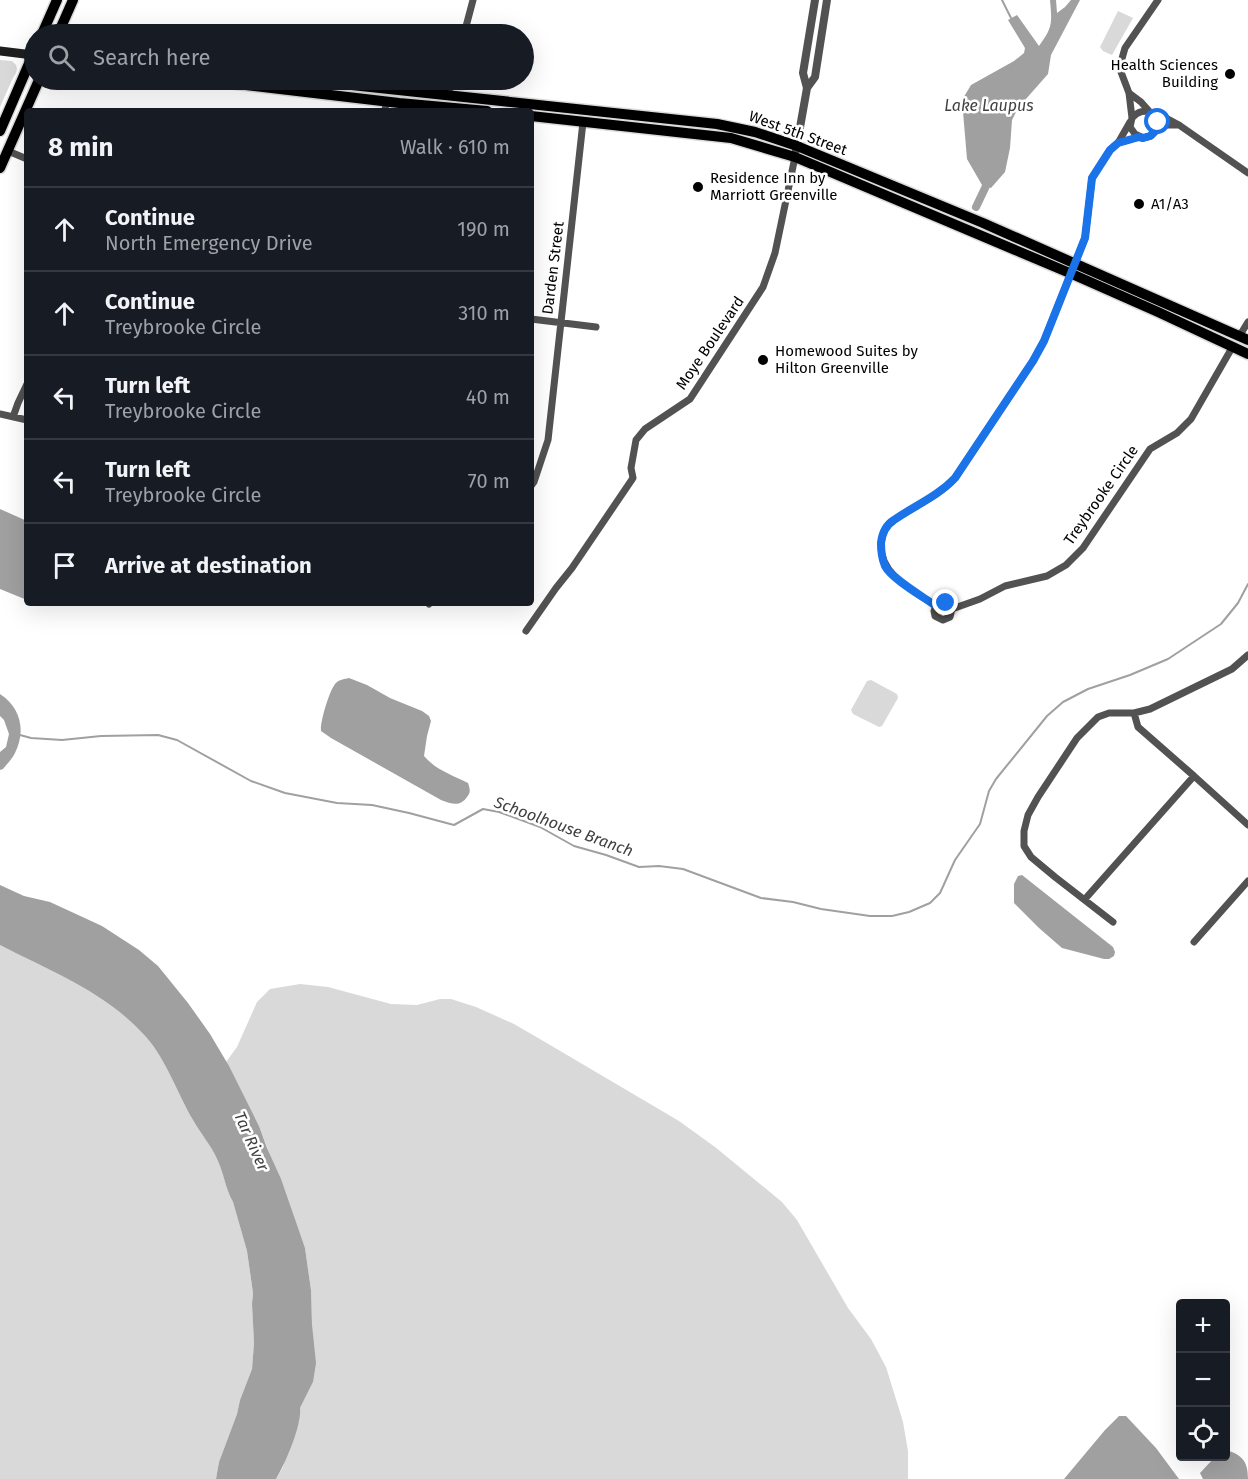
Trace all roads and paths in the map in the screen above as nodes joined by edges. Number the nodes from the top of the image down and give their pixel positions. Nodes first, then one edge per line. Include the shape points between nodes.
1 (57, 0) edge
2 (73, 0) edge
3 (473, 0) edge
4 (815, 0) edge
5 (826, 0) edge
6 (1158, 0) edge
7 (46, 24) edge
8 (62, 24) edge
9 (467, 24) edge
10 (0, 51) edge
11 (24, 53) edge
12 (24, 77) edge
13 (807, 88) junction
14 (35, 90) edge
15 (273, 90) edge
16 (400, 90) edge
17 (449, 90) edge
18 (1129, 93) junction
19 (448, 95) junction
20 (488, 99) junction
21 (386, 106) edge
22 (398, 107) edge
23 (27, 108) edge
24 (436, 108) edge
25 (572, 109) junction
26 (534, 111) edge
27 (1152, 113) junction
28 (24, 114) edge
29 (534, 116) edge
30 (1131, 120) junction
31 (583, 122) junction
32 (1179, 125) junction
33 (1156, 130) junction
34 (0, 131) edge
35 (1139, 137) junction
36 (1118, 143) junction
37 (8, 150) junction
38 (796, 151) junction
39 (24, 158) edge
40 (0, 168) edge
41 (1248, 174) edge
42 (1076, 263) junction
43 (1072, 274) junction
44 (534, 319) edge
45 (560, 322) junction
46 (1248, 322) edge
47 (596, 327) dead end
48 (1244, 337) edge
49 (1233, 346) junction
50 (1248, 354) edge
51 (24, 390) edge
52 (0, 414) edge
53 (13, 417) junction
54 (24, 419) edge
55 (534, 482) edge
56 (936, 606) junction
57 (952, 609) junction
58 (526, 631) dead end
59 (1248, 655) edge
60 (1134, 713) junction
61 (1194, 776) junction
62 (1248, 825) edge
63 (1248, 881) edge
64 (1085, 899) junction
65 (1113, 922) dead end
66 (1194, 942) dead end

1 - 7 main road
2 - 8 main road
3 - 9 street
4 - 13 street, Moye Boulevard via 803,73
5 - 13 street, Moye Boulevard via 815,77
6 - 18 street via 1125,48 1120,66
10 - 11 main road
12 - 34 main road
13 - 38 street, Moye Boulevard
14 - 23 main road
15 - 21 main road
16 - 19 main road, West 5th Street
17 - 19 street
18 - 27 street
18 - 30 street
19 - 20 main road, West 5th Street
20 - 21 main road via 466,101 392,94
20 - 25 main road, West 5th Street
21 - 22 main road
22 - 24 main road
25 - 26 main road via 559,113
25 - 38 main road, West 5th Street via 717,124 755,132
27 - 30 street via 1138,112
27 - 32 street
27 - 33 street via 1158,122
28 - 37 main road
29 - 31 main road, West 5th Street
30 - 35 street via 1132,131
30 - 36 street, Treybrooke Circle
31 - 38 main road, West 5th Street via 731,138
31 - 45 street, Darden Street
32 - 33 street
32 - 41 street
33 - 35 street via 1150,136
35 - 36 street
36 - 42 street, Treybrooke Circle via 1092,178 1085,238
37 - 39 street
37 - 40 main road
38 - 42 main road, West 5th Street
38 - 43 main road, West 5th Street
38 - 58 street, Moye Boulevard via 775,253 763,287 690,399 645,429 636,440 633,478
42 - 43 street, Treybrooke Circle
42 - 48 main road, West 5th Street
43 - 49 main road, West 5th Street
43 - 56 street, Treybrooke Circle via 1033,361 955,478 946,488 892,521 883,534 881,551 886,567
44 - 45 street
45 - 47 street
45 - 55 street, Darden Street via 548,440
46 - 48 street
49 - 50 main road, West 5th Street
49 - 57 street, Treybrooke Circle via 1191,419 1177,433 1150,449 1083,548 1066,565 1047,576 1005,586
51 - 53 street
52 - 53 street
53 - 54 street
56 - 57 street, Treybrooke Circle via 946,603
56 - 57 street, Treybrooke Circle via 934,614 940,620 948,619
59 - 60 street via 1232,669 1189,691 1150,710
60 - 61 street via 1138,727
60 - 64 street via 1098,717 1077,738 1028,814 1024,846 1031,857
61 - 62 street
61 - 64 street
63 - 66 street
64 - 65 street

